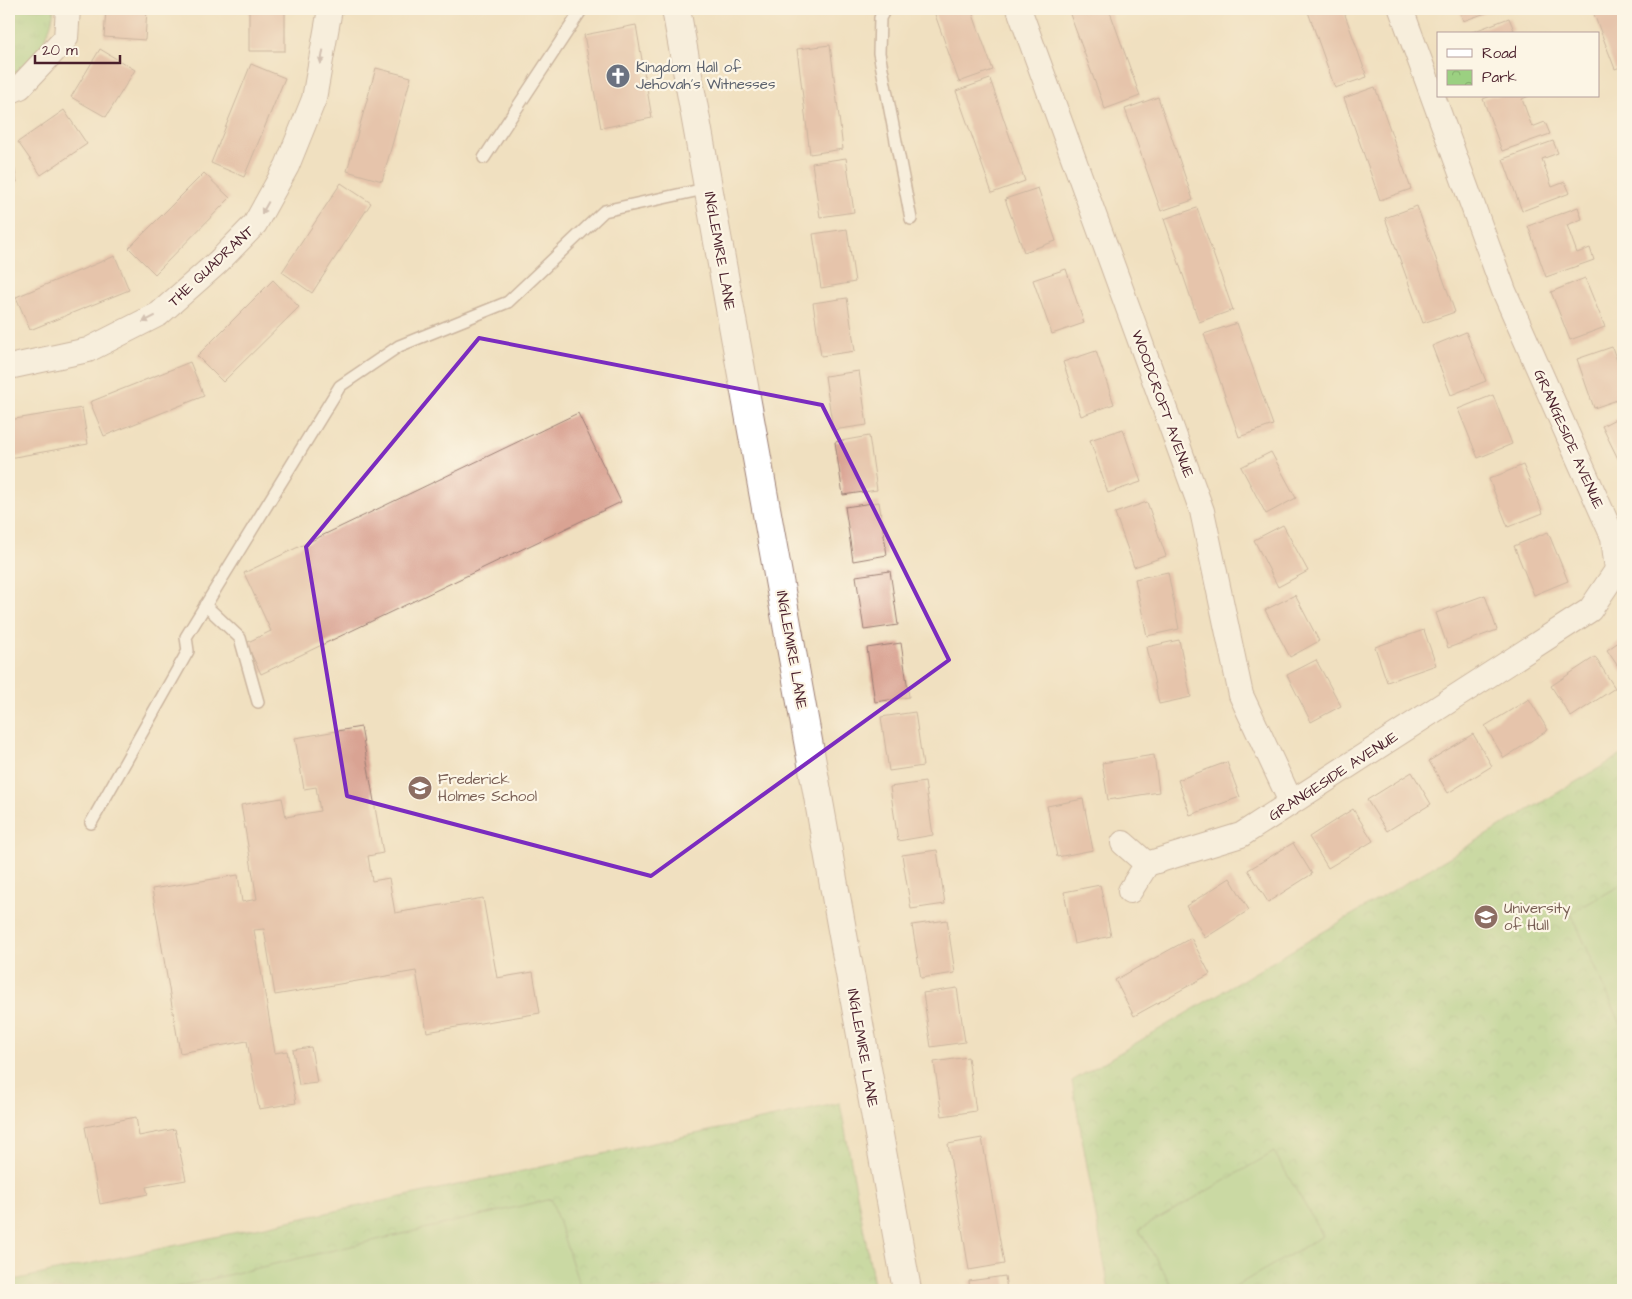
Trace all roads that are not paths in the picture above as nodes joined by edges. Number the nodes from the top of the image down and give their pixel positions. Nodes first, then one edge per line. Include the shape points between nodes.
1 (68, 9) edge
2 (330, 9) edge
3 (582, 9) edge
4 (676, 9) edge
5 (885, 9) edge
6 (1019, 9) edge
7 (1401, 9) edge
8 (9, 92) edge
9 (484, 158) dead end
10 (709, 188) junction
11 (911, 219) dead end
12 (9, 367) edge
13 (205, 605) junction
14 (258, 702) dead end
15 (1291, 802) junction
16 (91, 823) dead end
17 (1123, 843) dead end
18 (1148, 864) junction
19 (1130, 891) dead end
20 (907, 1290) edge

1 - 8 street via 66,38 20,87
2 -> 12 street, THE QUADRANT via 314,99 287,166 256,224 159,314 88,350
3 - 9 lane
4 - 10 street, INGLEMIRE LANE
5 - 11 lane via 880,18 879,53
6 - 15 street, WOODCROFT AVENUE via 1202,511 1241,694
7 - 15 street, GRANGESIDE AVENUE via 1504,291 1612,537 1617,570 1590,610
10 - 13 lane via 604,211 508,302 399,346 340,386
10 - 20 street, INGLEMIRE LANE
13 - 14 lane via 240,638
13 - 16 lane via 186,636 188,651
15 - 18 street, GRANGESIDE AVENUE via 1241,835
17 - 18 street
18 - 19 street

